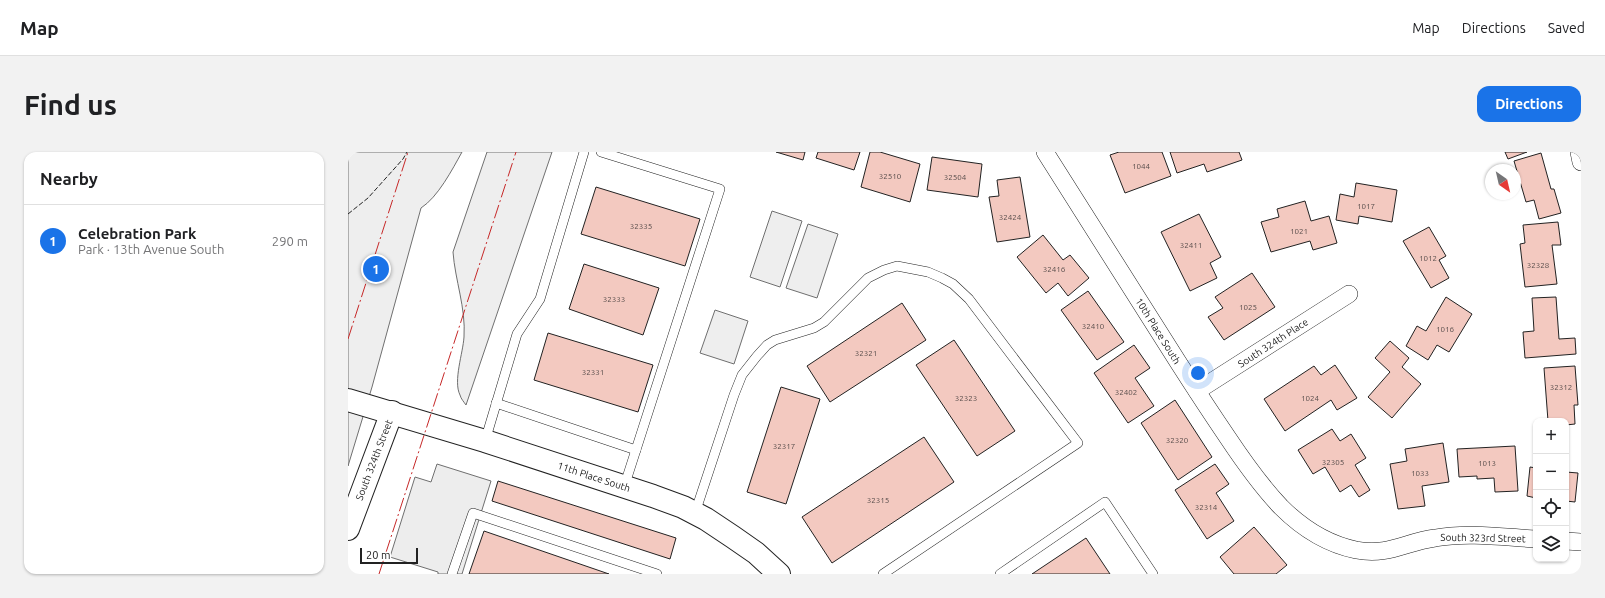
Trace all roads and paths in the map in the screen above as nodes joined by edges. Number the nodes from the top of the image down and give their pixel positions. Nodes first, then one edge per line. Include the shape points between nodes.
1 (584, 152) edge
2 (601, 152) edge
3 (1045, 152) edge
4 (1579, 152) edge
5 (1581, 162) edge
6 (1349, 294) dead end
7 (1197, 391) junction
8 (348, 400) edge
9 (496, 403) junction
10 (392, 412) junction
11 (485, 441) junction
12 (636, 450) junction
13 (624, 487) junction
14 (694, 513) junction
15 (1296, 521) joint
16 (348, 530) edge
17 (1533, 539) edge
18 (1569, 541) edge
19 (1581, 542) edge
20 (452, 574) edge
21 (657, 574) edge
22 (778, 574) edge
23 (883, 574) edge
24 (1000, 574) edge
25 (1153, 574) edge

1 - 9 lane via 540,300 517,334
2 - 12 lane via 720,189
3 - 7 street, 10th Place South
4 - 5 street
6 - 7 street, South 324th Place
7 - 15 street, 10th Place South via 1249,469
8 - 10 street, 11th Place South
9 - 11 lane
9 - 12 lane
10 - 11 street, 11th Place South
10 - 16 street, South 324th Street
11 - 13 street, 11th Place South
12 - 13 lane
13 - 14 street, 11th Place South
14 - 22 street, 11th Place South via 750,549
14 - 23 lane via 742,376 767,345 824,322 868,278 884,270 897,266 928,272 953,284 969,299 1078,443
15 - 17 street, South 323rd Street via 1340,546 1380,552 1420,541 1453,536
18 - 19 street
20 - 21 lane via 473,513
24 - 25 lane via 1105,502

